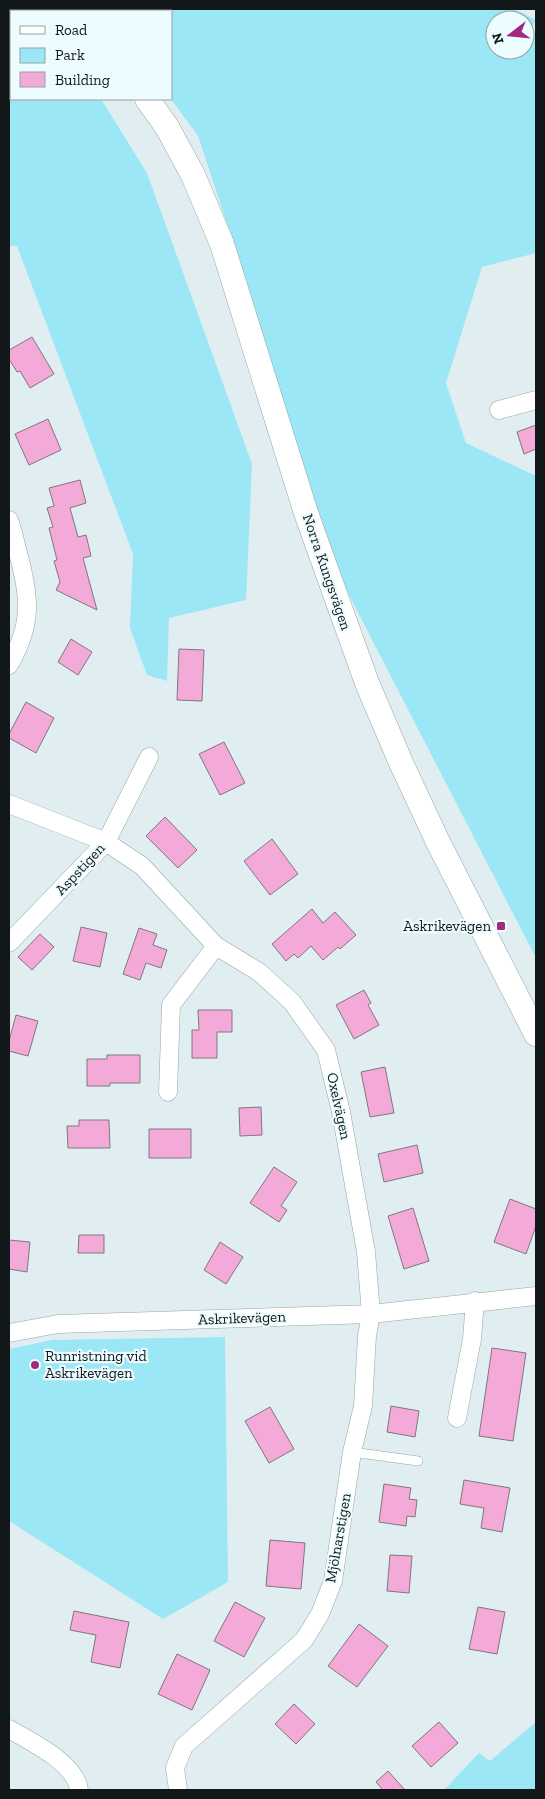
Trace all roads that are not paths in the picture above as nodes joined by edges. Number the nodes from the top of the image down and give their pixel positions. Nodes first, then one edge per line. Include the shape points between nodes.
1 (148, 100) edge
2 (536, 400) edge
3 (500, 410) dead end
4 (9, 520) edge
5 (9, 664) edge
6 (149, 757) dead end
7 (9, 804) edge
8 (106, 842) junction
9 (9, 943) edge
10 (216, 946) junction
11 (536, 1034) edge
12 (168, 1092) dead end
13 (536, 1296) edge
14 (475, 1301) junction
15 (370, 1314) junction
16 (9, 1332) edge
17 (457, 1418) dead end
18 (352, 1452) junction
19 (418, 1461) dead end
20 (9, 1729) edge
21 (79, 1790) edge
22 (178, 1790) edge

1 - 11 main road, Norra Kungsvägen via 193,175 222,244 306,513 367,684 430,824
2 - 3 street
4 - 5 street via 27,586 24,635
6 - 8 street, Aspstigen
7 - 8 street, Oxelvägen
8 - 9 street, Aspstigen
8 - 10 street, Oxelvägen via 142,866
10 - 12 street via 171,1005
10 - 15 street, Oxelvägen via 259,972 292,1002 326,1050 359,1208
13 - 14 street, Askrikevägen
14 - 15 street, Askrikevägen
14 - 17 street via 472,1339
15 - 16 street, Askrikevägen via 58,1324
15 - 18 street, Mjölnarstigen via 363,1406
18 - 19 lane
18 - 22 street, Mjölnarstigen via 333,1581 320,1614 304,1640 184,1746 175,1768
20 - 21 street via 64,1764 78,1783

